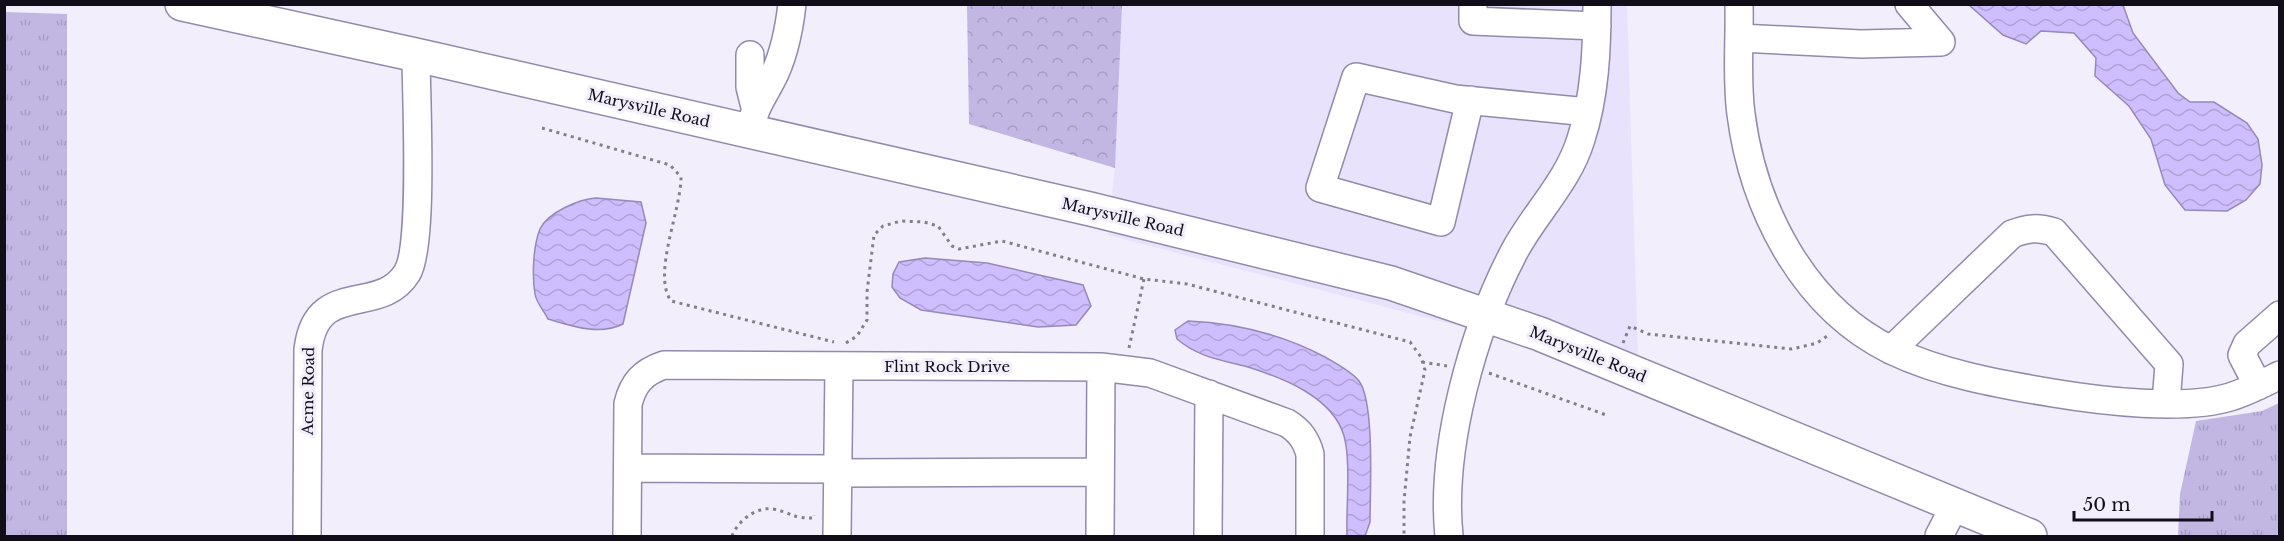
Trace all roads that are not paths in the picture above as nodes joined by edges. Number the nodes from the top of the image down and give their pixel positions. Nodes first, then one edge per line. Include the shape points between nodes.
1 (182, 4) edge
2 (792, 4) edge
3 (1473, 4) edge
4 (1739, 4) edge
5 (1909, 4) edge
6 (1523, 14) edge
7 (1597, 15) edge
8 (1740, 38) junction
9 (416, 55) junction
10 (750, 55) dead end
11 (1462, 100) junction
12 (1588, 112) junction
13 (752, 119) junction
14 (1488, 315) junction
15 (2280, 315) edge
16 (1891, 350) junction
17 (839, 366) junction
18 (1113, 367) junction
19 (2269, 381) edge
20 (1209, 394) junction
21 (2166, 403) junction
22 (628, 468) junction
23 (838, 471) junction
24 (1101, 472) junction
25 (1954, 507) junction
26 (307, 537) edge
27 (627, 537) edge
28 (837, 537) edge
29 (1100, 537) edge
30 (1208, 537) edge
31 (1310, 537) edge
32 (1449, 537) edge
33 (1939, 537) edge
34 (2030, 537) edge

1 - 9 highway, Marysville Road
2 - 13 street via 786,43
3 - 6 street via 1473,21
4 - 8 street
5 - 8 street via 1941,42 1861,44
6 - 7 street
7 - 12 street
8 - 16 street via 1741,113 1759,193 1778,238 1809,282 1845,320
9 - 13 highway, Marysville Road
9 - 26 street, Acme Road via 413,260 407,273 387,292 340,303 315,322 308,350
10 - 13 street
11 - 11 street via 1441,222 1320,188 1356,76
11 - 12 street
12 - 14 street via 1581,141 1557,188 1514,252
13 - 14 highway, Marysville Road via 1313,262
14 - 25 highway, Marysville Road via 1613,363
14 - 32 street via 1453,432 1448,475
15 - 19 street via 2247,344 2242,355
16 - 21 street via 1949,371 2008,385 2134,403
16 - 21 street via 2012,234 2042,228 2054,232 2169,364
17 - 18 street, Flint Rock Drive
17 - 22 street, Flint Rock Drive via 664,365 650,370 631,392
17 - 23 street
18 - 20 street, Flint Rock Drive via 1150,373
18 - 24 street
19 - 21 street via 2228,398
20 - 30 street
20 - 31 street, Flint Rock Drive via 1298,430 1310,454
22 - 23 street
22 - 27 street, Flint Rock Drive
23 - 24 street
23 - 28 street
24 - 29 street
25 - 33 street
25 - 34 highway, Marysville Road

